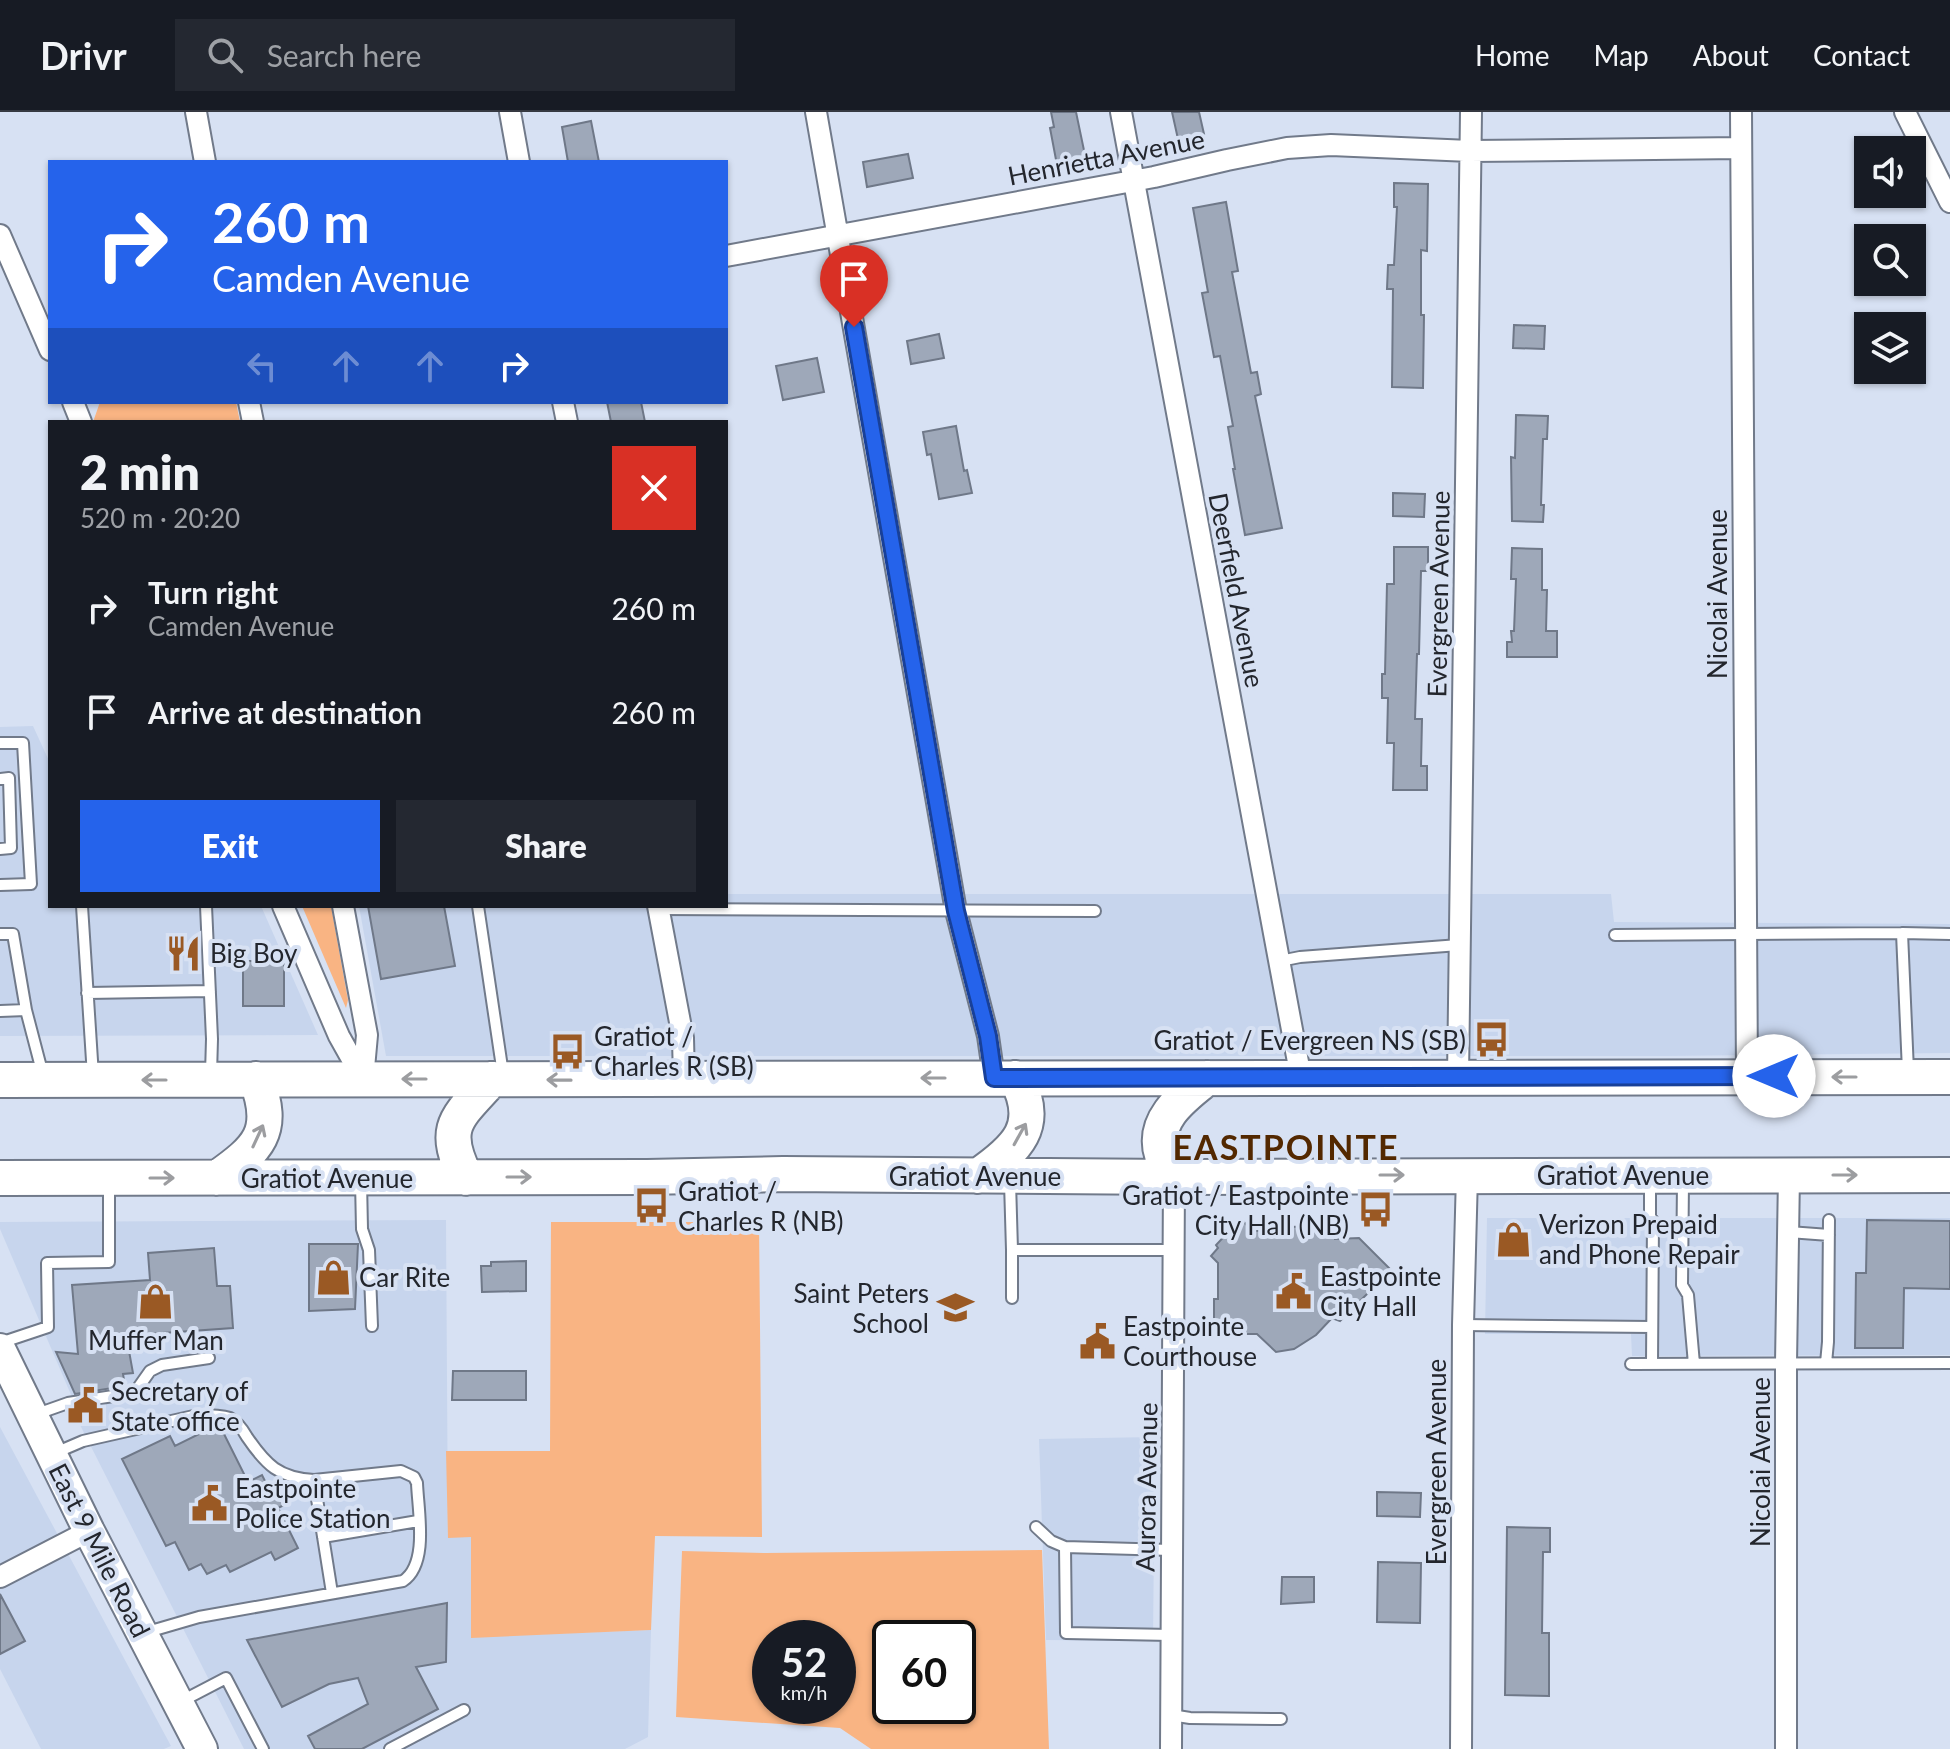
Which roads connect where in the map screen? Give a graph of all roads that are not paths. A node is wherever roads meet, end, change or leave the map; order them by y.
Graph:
1 (196, 112) edge
2 (510, 112) edge
3 (816, 112) edge
4 (1121, 112) edge
5 (1471, 112) edge
6 (1741, 112) edge
7 (1905, 112) edge
8 (1740, 148) junction
9 (1470, 151) junction
10 (205, 160) edge
11 (519, 160) edge
12 (1134, 180) junction
13 (1950, 202) edge
14 (0, 235) edge
15 (838, 235) junction
16 (728, 256) edge
17 (48, 345) edge
18 (0, 743) edge
19 (0, 779) edge
20 (0, 849) edge
21 (0, 885) edge
22 (82, 908) edge
23 (206, 908) edge
24 (284, 908) edge
25 (343, 908) edge
26 (478, 908) edge
27 (658, 908) edge
28 (956, 911) junction
29 (1095, 911) dead end
30 (1747, 933) junction
31 (1902, 933) junction
32 (0, 934) edge
33 (1950, 934) edge
34 (1615, 935) dead end
35 (1459, 945) junction
36 (1280, 961) junction
37 (210, 991) junction
38 (87, 993) junction
39 (26, 1010) junction
40 (0, 1011) edge
41 (1747, 1076) junction
42 (1458, 1077) junction
43 (1909, 1077) junction
44 (1950, 1077) edge
45 (1005, 1078) junction
46 (1207, 1078) junction
47 (1301, 1078) junction
48 (256, 1079) junction
49 (363, 1079) junction
50 (498, 1079) junction
51 (0, 1080) edge
52 (45, 1080) junction
53 (94, 1080) junction
54 (211, 1080) junction
55 (684, 1080) junction
56 (1467, 1175) junction
57 (1666, 1175) junction
58 (1789, 1175) junction
59 (1950, 1175) edge
60 (994, 1176) junction
61 (1174, 1177) junction
62 (0, 1178) edge
63 (217, 1178) junction
64 (466, 1178) junction
65 (109, 1179) junction
66 (361, 1179) junction
67 (1829, 1220) dead end
68 (1789, 1232) junction
69 (1829, 1235) junction
70 (1012, 1250) junction
71 (1174, 1250) junction
72 (1012, 1298) dead end
73 (1463, 1325) junction
74 (372, 1326) dead end
75 (1652, 1327) junction
76 (1, 1353) edge
77 (209, 1358) dead end
78 (1652, 1363) junction
79 (1786, 1363) junction
80 (1826, 1363) junction
81 (1950, 1363) edge
82 (1631, 1364) dead end
83 (1694, 1364) junction
84 (32, 1416) junction
85 (51, 1454) junction
86 (314, 1480) junction
87 (418, 1521) junction
88 (1036, 1527) dead end
89 (89, 1531) junction
90 (323, 1537) junction
91 (1065, 1547) junction
92 (1171, 1550) junction
93 (0, 1577) edge
94 (332, 1593) junction
95 (142, 1634) junction
96 (1171, 1635) junction
97 (178, 1703) junction
98 (464, 1710) dead end
99 (1171, 1715) junction
100 (1281, 1719) dead end
101 (202, 1749) edge
102 (263, 1749) edge
103 (390, 1749) edge
104 (1171, 1749) edge
105 (1461, 1749) edge
106 (1786, 1749) edge

1 - 10 street
2 - 11 street
3 - 15 street
4 - 12 street, Deerfield Avenue
5 - 9 street, Evergreen Avenue
6 - 8 street, Nicolai Avenue
7 - 13 street
8 - 9 street, Henrietta Avenue
8 - 30 street, Nicolai Avenue
9 - 12 street, Henrietta Avenue
9 - 35 street, Evergreen Avenue
12 - 15 street, Henrietta Avenue
12 - 36 street, Deerfield Avenue
14 - 17 street
15 - 16 street, Henrietta Avenue
15 - 28 street
18 - 21 lane
19 - 20 lane
22 - 38 lane
23 - 37 lane
24 - 49 street
25 - 49 street
26 - 50 lane
27 - 28 lane
27 - 55 street
28 - 29 lane
28 - 45 street
30 - 31 lane
30 - 34 lane
30 - 41 street, Nicolai Avenue
31 - 33 lane
31 - 43 lane
32 - 39 lane
35 - 36 lane
35 - 42 street, Evergreen Avenue
36 - 47 street, Deerfield Avenue
37 - 38 lane
37 - 54 lane
38 - 53 lane
39 - 40 lane
39 - 52 lane
41 - 42 main road
43 -> 41 main road
42 - 47 main road
43 - 44 main road
45 - 46 main road
45 -> 55 main road
60 -> 45 main road
46 - 47 main road
46 - 61 main road
48 - 49 main road
48 - 54 main road
63 -> 48 main road
50 -> 49 main road
55 -> 50 main road
50 - 64 main road
51 - 52 main road
52 - 53 main road
54 -> 53 main road
56 - 57 main road, Gratiot Avenue
61 -> 56 main road, Gratiot Avenue
56 - 73 street, Evergreen Avenue
57 - 58 main road, Gratiot Avenue
57 - 75 lane
57 - 83 lane
58 -> 59 main road, Gratiot Avenue
58 - 68 street, Nicolai Avenue
60 - 61 main road, Gratiot Avenue
64 -> 60 main road, Gratiot Avenue
60 - 70 lane
61 - 71 street, Aurora Avenue
62 - 65 main road, Gratiot Avenue
65 -> 63 main road, Gratiot Avenue
63 - 66 main road, Gratiot Avenue
64 - 66 main road, Gratiot Avenue
65 - 76 lane
66 - 74 lane
67 - 69 lane
68 - 69 lane
68 - 79 street, Nicolai Avenue
69 - 80 lane
70 - 71 lane
70 - 72 lane
71 - 92 street, Aurora Avenue
73 - 75 lane
73 - 105 street, Evergreen Avenue
75 - 78 lane
76 - 84 main road, East 9 Mile Road
77 - 84 lane
78 - 82 lane
78 - 83 lane
79 - 80 lane
79 - 83 lane
79 - 106 street, Nicolai Avenue
80 - 81 lane
84 - 85 main road, East 9 Mile Road
85 - 86 lane
85 - 89 main road, East 9 Mile Road
86 - 87 lane
86 - 90 lane
87 - 90 lane
87 - 94 lane
88 - 91 lane
89 - 93 street
89 - 95 main road, East 9 Mile Road
90 - 94 lane
91 - 92 lane
91 - 96 lane
92 - 96 street, Aurora Avenue
94 - 95 lane
95 - 97 main road, East 9 Mile Road
96 - 99 street, Aurora Avenue
97 - 101 main road, East 9 Mile Road
97 - 102 lane
98 - 103 lane
99 - 100 lane
99 - 104 street, Aurora Avenue

